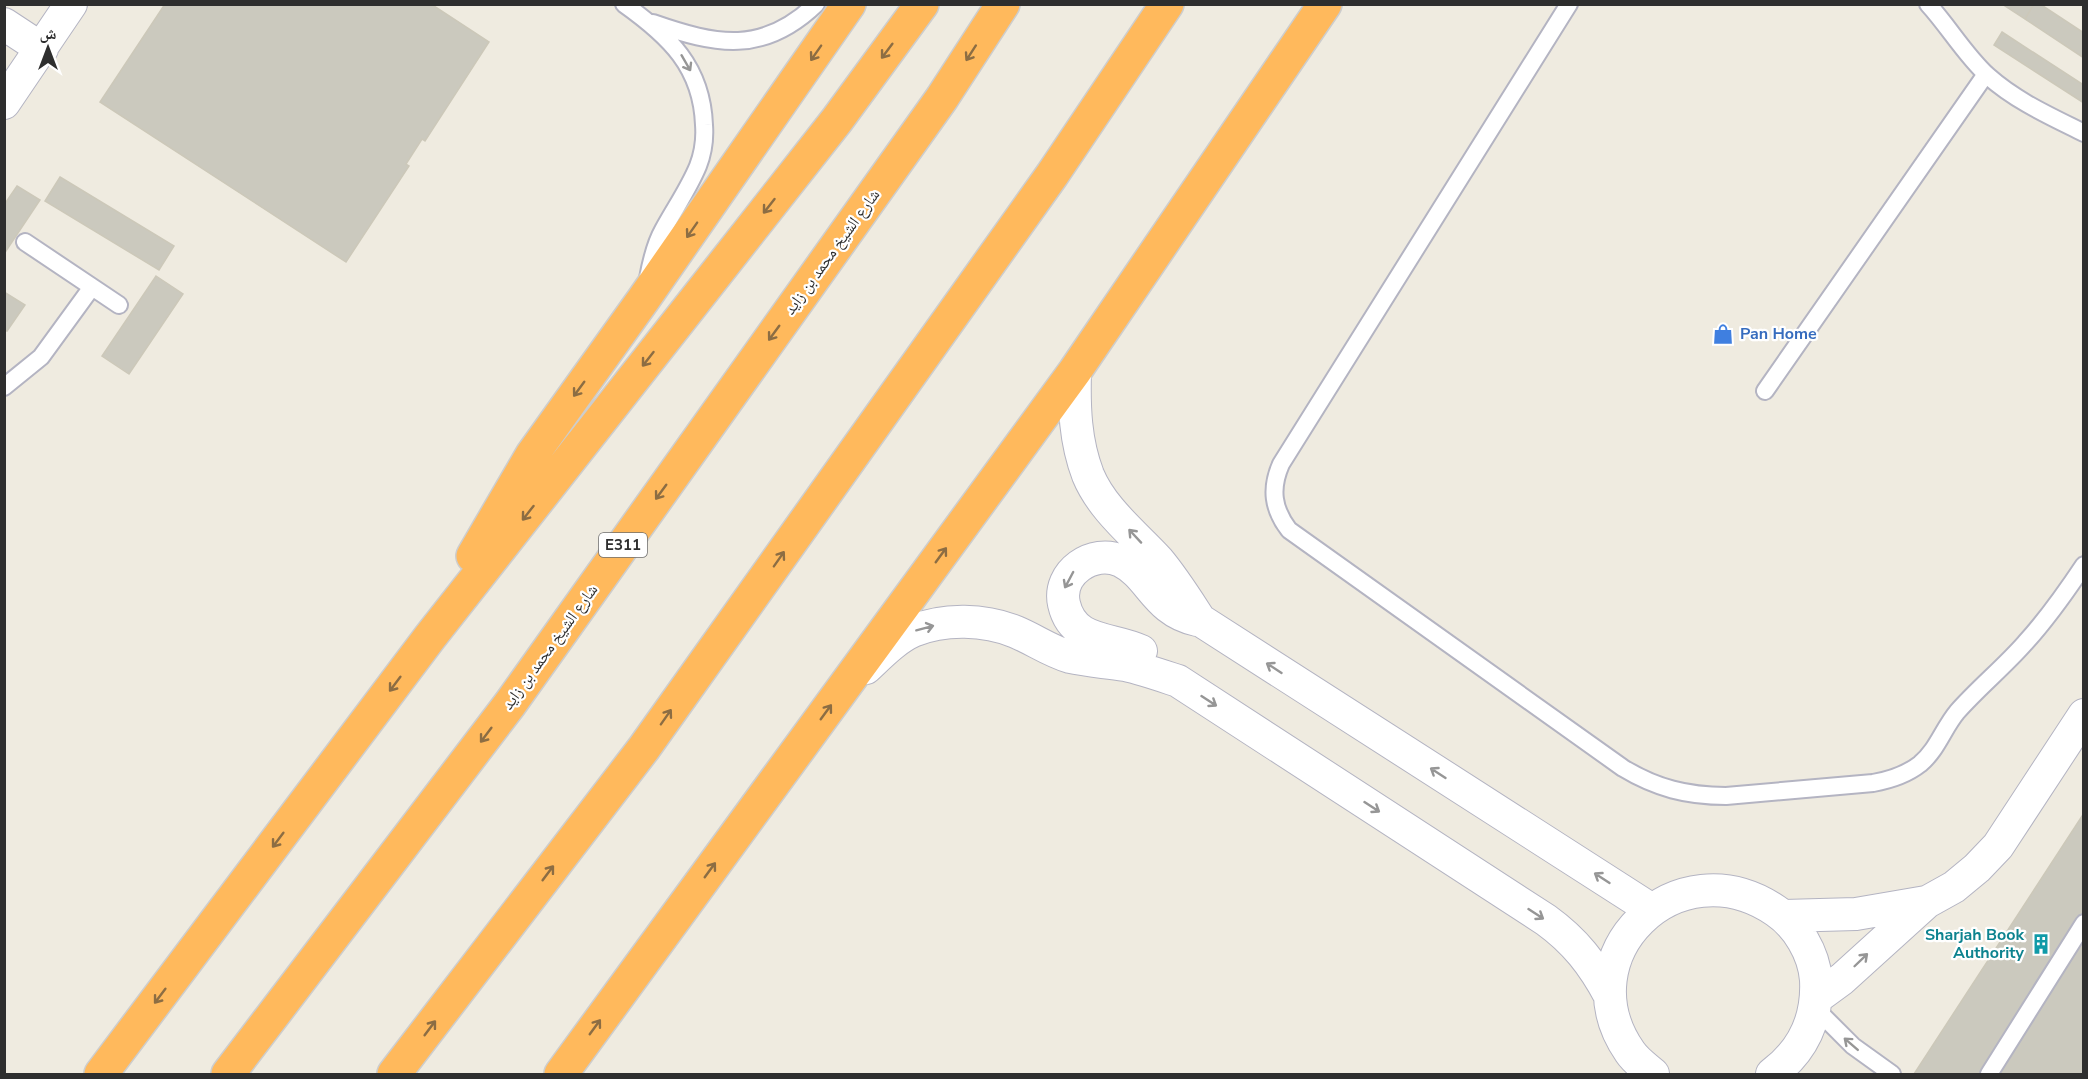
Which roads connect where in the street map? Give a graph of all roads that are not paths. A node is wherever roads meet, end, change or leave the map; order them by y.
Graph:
1 (71, 4) edge
2 (624, 4) edge
3 (816, 4) edge
4 (849, 4) edge
5 (922, 4) edge
6 (1003, 4) edge
7 (1167, 4) edge
8 (1325, 4) edge
9 (1569, 4) edge
10 (1928, 4) edge
11 (647, 21) junction
12 (4, 24) edge
13 (42, 49) junction
14 (1986, 74) junction
15 (4, 103) edge
16 (2084, 133) edge
17 (25, 242) dead end
18 (92, 287) junction
19 (643, 300) junction
20 (119, 305) dead end
21 (1076, 371) junction
22 (4, 387) edge
23 (1765, 391) dead end
24 (2084, 566) edge
25 (1200, 621) junction
26 (430, 637) junction
27 (1178, 681) junction
28 (845, 686) junction
29 (2084, 715) edge
30 (1927, 902) junction
31 (1652, 910) junction
32 (1784, 916) junction
33 (2084, 923) edge
34 (1610, 996) junction
35 (1816, 1003) junction
36 (101, 1074) edge
37 (228, 1074) edge
38 (394, 1074) edge
39 (561, 1074) edge
40 (1653, 1074) edge
41 (1772, 1074) edge
42 (1892, 1074) edge
43 (1989, 1074) edge

1 - 13 street
2 - 11 lane
3 - 11 lane
4 -> 19 highway
5 -> 26 highway
6 -> 37 highway, شارع الشيخ محمد بن زايد / E311
38 -> 7 highway
8 - 21 highway
9 - 24 lane
10 - 14 lane
11 -> 19 lane
12 - 13 street
13 - 15 street
14 - 16 lane
14 - 23 lane
17 - 18 lane
18 - 20 lane
18 - 22 lane
19 -> 26 highway
25 -> 21 street
28 -> 21 highway
25 -> 27 street
31 -> 25 street
26 -> 36 highway
28 -> 27 street
27 -> 34 street
39 -> 28 highway
29 - 30 street
30 - 32 street
35 -> 30 street
31 - 32 street
31 - 34 street
32 - 35 street
33 - 43 lane
34 - 40 street
35 - 41 street
42 -> 35 lane

